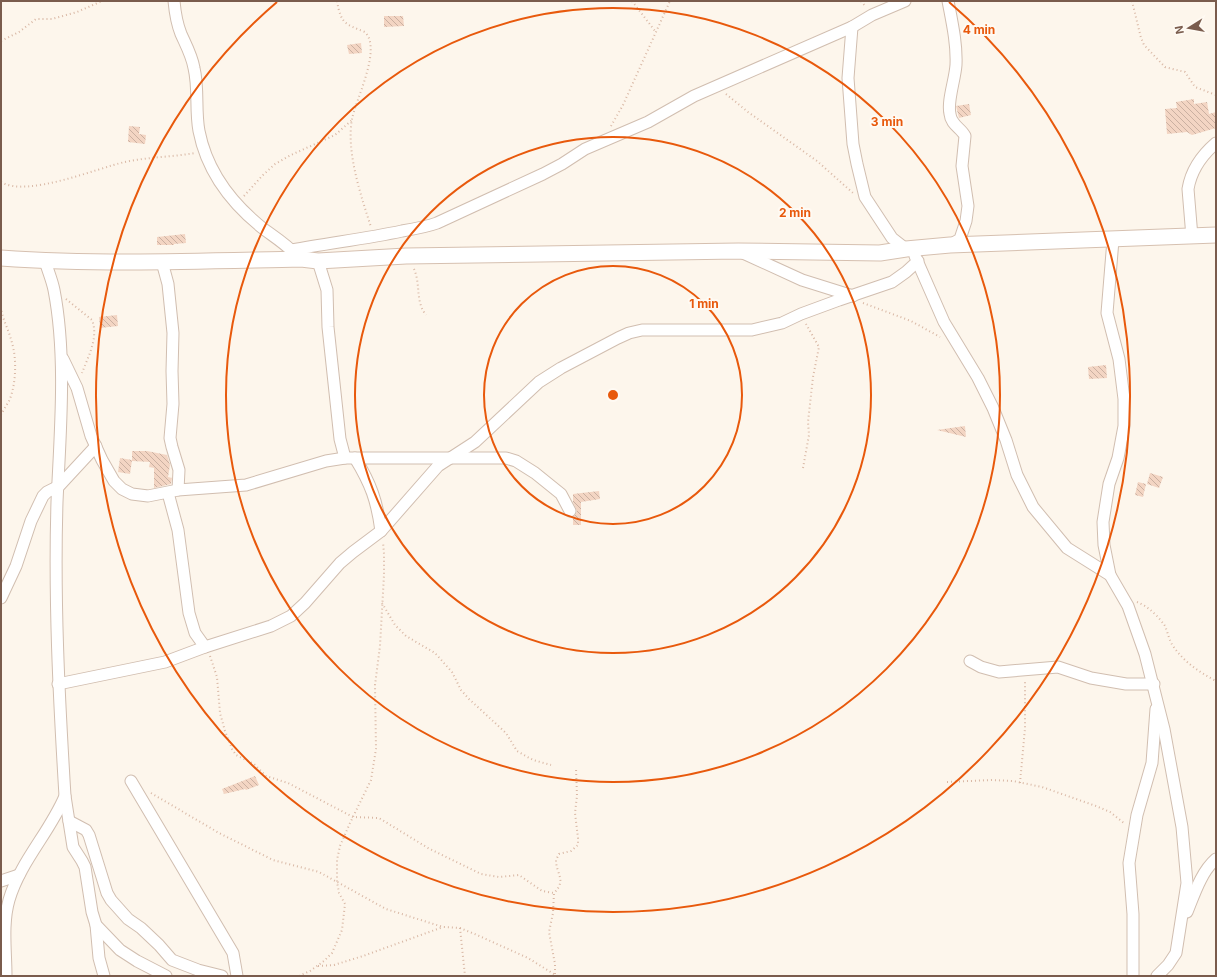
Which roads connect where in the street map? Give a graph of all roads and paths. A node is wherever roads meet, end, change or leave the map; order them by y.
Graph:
1 (102, 1) edge
2 (174, 1) edge
3 (337, 1) edge
4 (632, 1) edge
5 (670, 1) edge
6 (905, 1) edge
7 (948, 1) edge
8 (1132, 1) edge
9 (852, 27) junction
10 (655, 32) junction
11 (1, 41) edge
12 (717, 87) junction
13 (1216, 95) edge
14 (352, 120) junction
15 (1216, 143) edge
16 (597, 144) junction
17 (204, 152) junction
18 (1, 182) edge
19 (854, 195) dead end
20 (237, 205) junction
21 (1216, 235) edge
22 (374, 237) junction
23 (1192, 237) junction
24 (1113, 240) junction
25 (950, 245) junction
26 (738, 251) junction
27 (912, 253) junction
28 (297, 255) junction
29 (406, 256) junction
30 (1, 258) edge
31 (318, 260) junction
32 (45, 261) junction
33 (162, 262) junction
34 (54, 290) junction
35 (853, 296) junction
36 (1, 307) edge
37 (801, 314) junction
38 (426, 315) dead end
39 (959, 349) junction
40 (61, 356) junction
41 (76, 388) junction
42 (1, 415) edge
43 (96, 446) junction
44 (350, 458) junction
45 (448, 458) junction
46 (803, 468) dead end
47 (59, 486) junction
48 (173, 492) junction
49 (570, 511) dead end
50 (381, 531) junction
51 (1110, 575) junction
52 (1121, 594) junction
53 (1, 598) edge
54 (382, 603) junction
55 (205, 647) junction
56 (970, 661) dead end
57 (1025, 670) junction
58 (1216, 681) edge
59 (58, 684) junction
60 (1154, 684) junction
61 (1157, 698) junction
62 (551, 766) dead end
63 (576, 768) dead end
64 (131, 781) joint
65 (947, 782) dead end
66 (1020, 783) junction
67 (65, 796) junction
68 (353, 817) junction
69 (69, 821) junction
70 (1134, 830) junction
71 (1216, 859) edge
72 (19, 875) junction
73 (1, 881) edge
74 (337, 882) junction
75 (554, 893) junction
76 (96, 925) junction
77 (443, 927) junction
78 (460, 928) junction
79 (1180, 928) junction
80 (317, 966) junction
81 (556, 975) edge
82 (6, 976) edge
83 (104, 976) edge
84 (166, 976) edge
85 (222, 976) edge
86 (237, 976) edge
87 (300, 976) edge
88 (465, 976) edge
89 (1133, 976) edge
90 (1157, 976) edge

1 - 11 path
2 - 17 street
3 - 14 path
4 - 10 path
5 - 10 path
6 - 9 street
7 - 25 street
8 - 13 path
9 - 12 street
9 - 27 street
10 - 16 path
12 - 16 street
12 - 19 path
14 - 20 path
14 - 22 path
15 - 23 street
16 - 22 street
17 - 18 path
17 - 20 street
20 - 28 street
21 - 23 street
22 - 28 street
23 - 24 street
24 - 25 street
24 - 51 street
25 - 27 street
26 - 27 street
26 - 29 street
26 - 35 street
27 - 35 street
27 - 39 street
28 - 31 street
28 - 33 street
29 - 31 street
29 - 38 path
30 - 32 street
31 - 44 street
32 - 33 street
32 - 34 street
33 - 48 street
34 - 40 street
34 - 41 path
35 - 37 street
35 - 39 path
36 - 42 path
37 - 45 street
37 - 46 path
39 - 51 street
40 - 41 street
40 - 47 street
41 - 43 street
43 - 47 street
43 - 48 street
44 - 45 street
44 - 48 street
44 - 50 street
45 - 49 street
45 - 50 street
47 - 53 street
47 - 59 street
48 - 55 street
50 - 54 path
50 - 55 street
51 - 52 street
52 - 58 path
52 - 60 street
54 - 62 path
54 - 68 path
55 - 59 street
55 - 68 path
56 - 57 street
57 - 60 street
57 - 66 path
59 - 67 street
60 - 61 street
61 - 70 street
61 - 79 street
63 - 75 path
64 - 74 path
64 - 86 street
65 - 66 path
66 - 70 path
67 - 69 street
67 - 72 street
68 - 74 path
68 - 75 path
69 - 76 street
69 - 85 street
70 - 89 street
71 - 79 street
72 - 73 street
72 - 82 street
74 - 77 path
74 - 80 path
75 - 81 path
76 - 83 street
76 - 84 street
77 - 78 path
77 - 80 path
78 - 81 path
78 - 88 path
79 - 90 street
80 - 87 path

